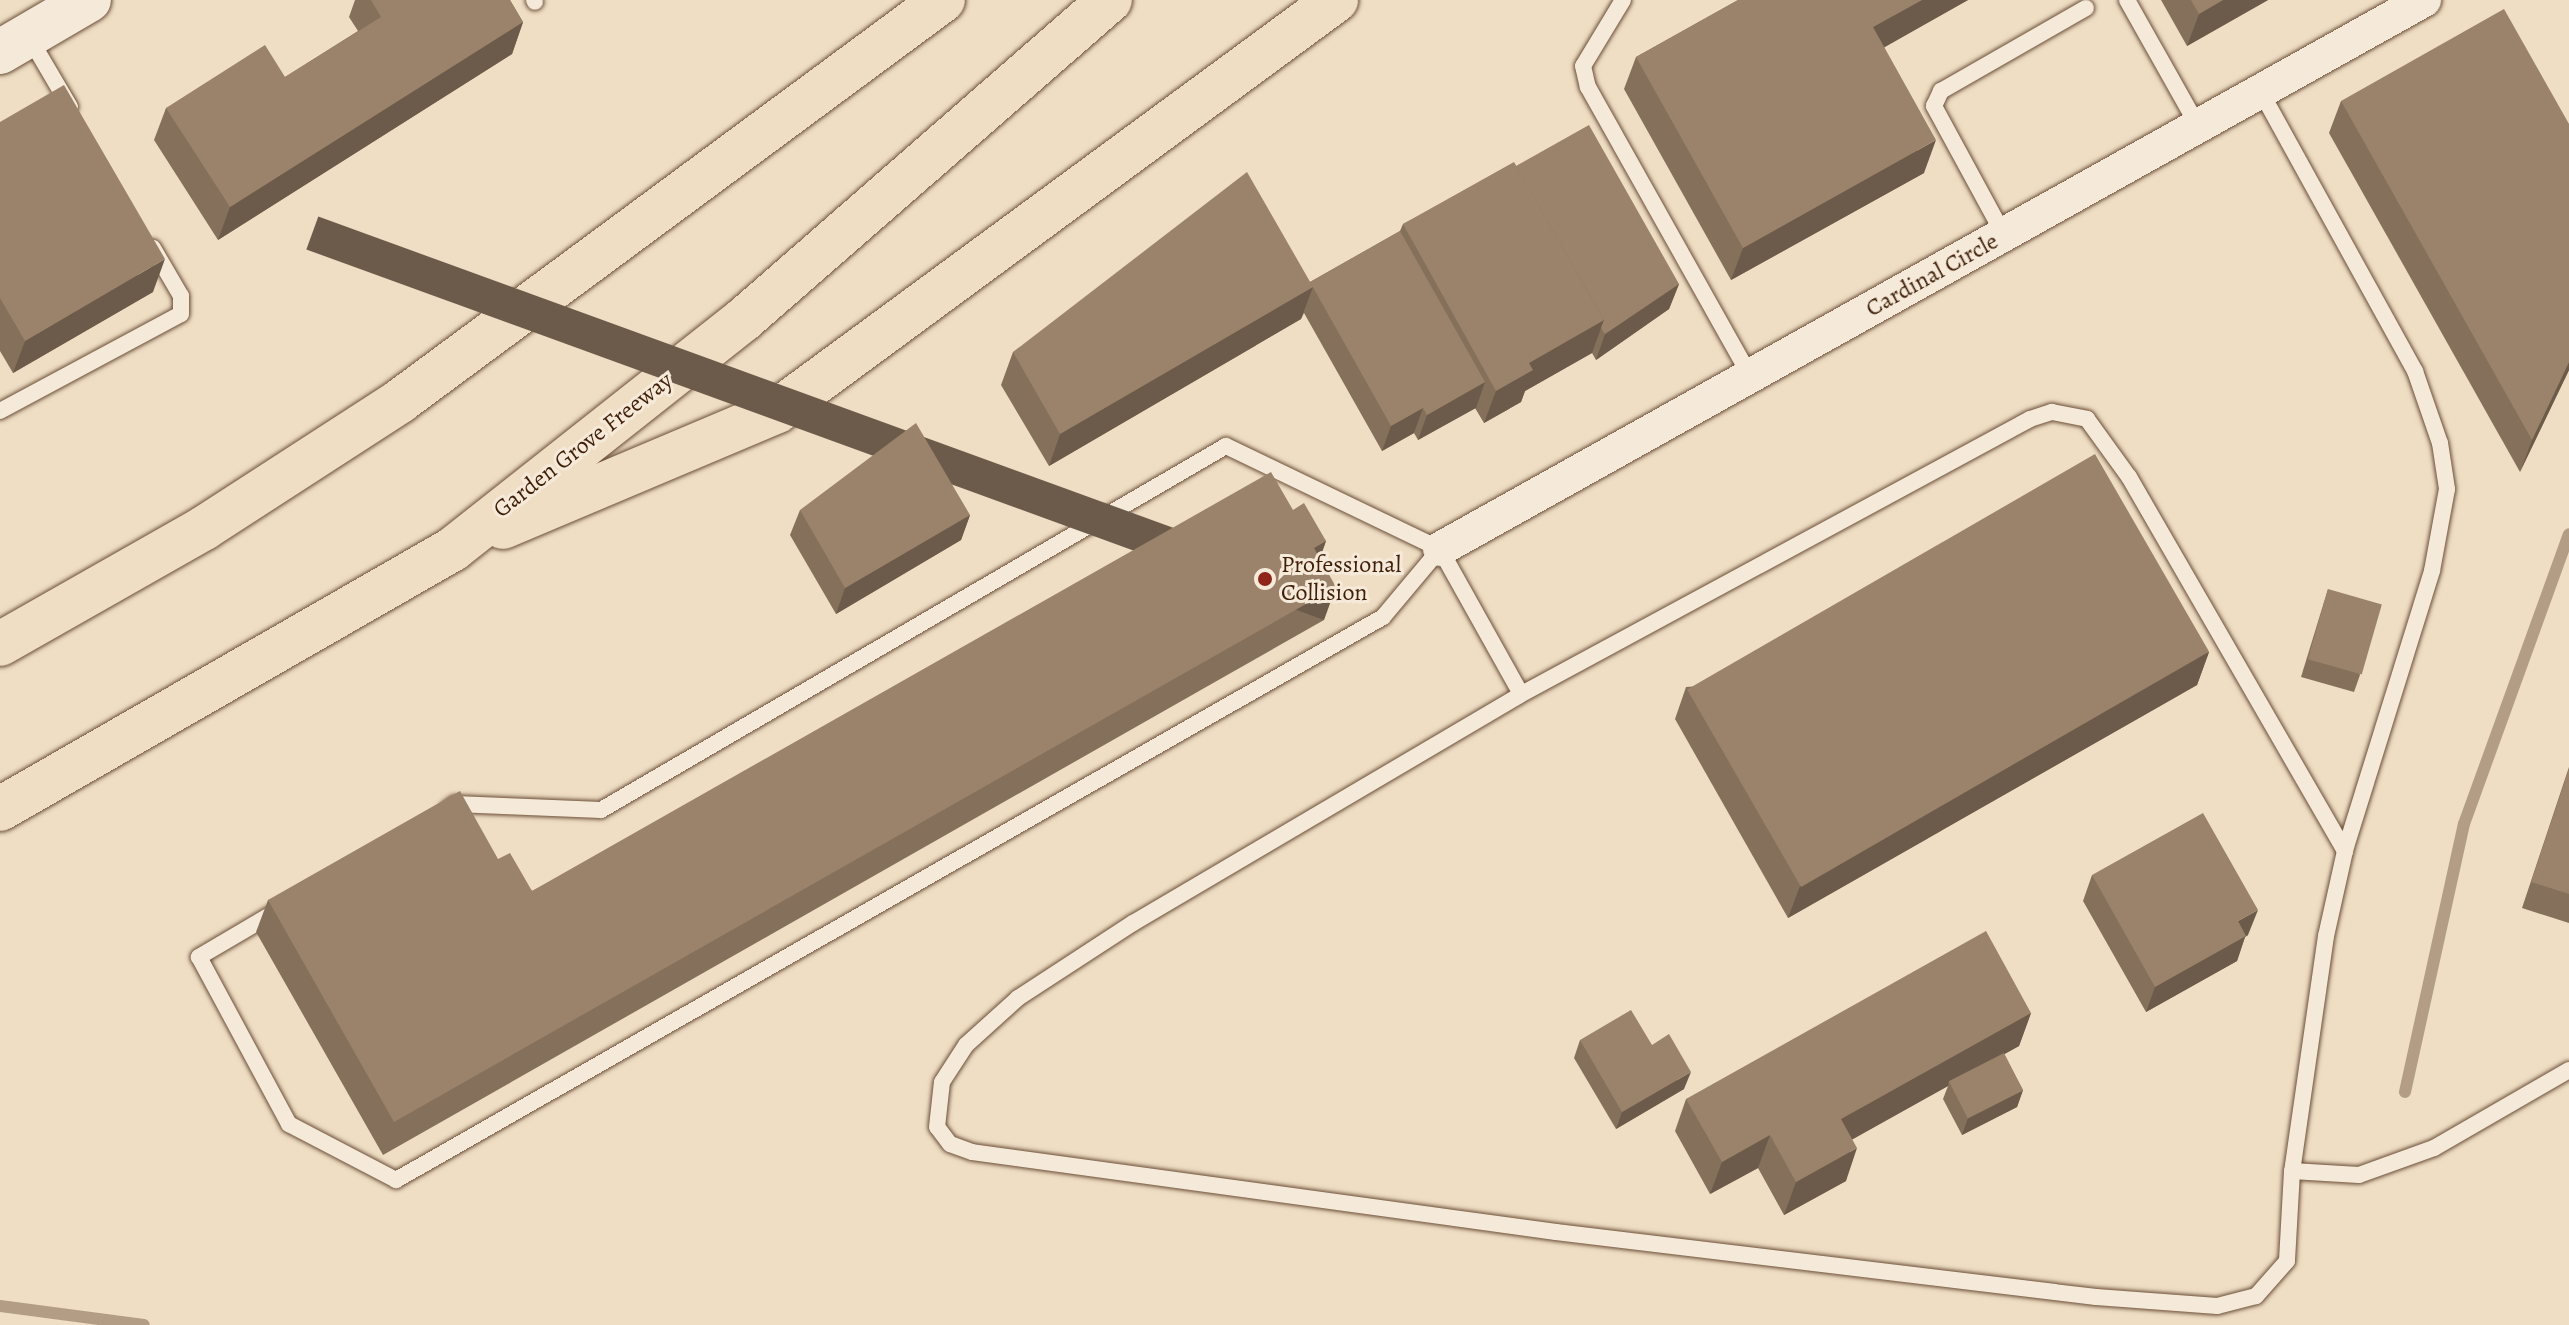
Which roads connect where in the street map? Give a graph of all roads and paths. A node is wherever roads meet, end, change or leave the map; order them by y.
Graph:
1 (89, 0) edge
2 (943, 0) edge
3 (1110, 0) edge
4 (1336, 0) edge
5 (1623, 0) edge
6 (2127, 0) edge
7 (2424, 0) edge
8 (2086, 8) dead end
9 (2380, 11) edge
10 (14, 44) edge
11 (2261, 92) junction
12 (80, 124) edge
13 (2198, 126) junction
14 (142, 230) edge
15 (2004, 235) junction
16 (1750, 376) junction
17 (1, 411) edge
18 (453, 549) junction
19 (1440, 549) junction
20 (0, 644) edge
21 (1521, 694) junction
22 (0, 809) edge
23 (428, 821) edge
24 (2345, 851) junction
25 (293, 901) edge
26 (2567, 1077) edge
27 (2292, 1171) junction

1 - 10 main road
2 - 20 highway
3 - 18 highway, Garden Grove Freeway
4 - 18 highway
5 - 16 lane
6 - 13 lane
7 - 9 street, Cardinal Circle
8 - 15 lane
9 - 11 street, Cardinal Circle
10 - 12 lane
11 - 13 street, Cardinal Circle
11 - 24 lane
13 - 15 street, Cardinal Circle
14 - 17 lane
15 - 16 street, Cardinal Circle
16 - 19 street, Cardinal Circle
18 - 22 highway, Garden Grove Freeway
19 - 21 lane
19 - 23 lane
19 - 25 lane
21 - 24 lane
21 - 27 lane
24 - 27 lane
26 - 27 lane

